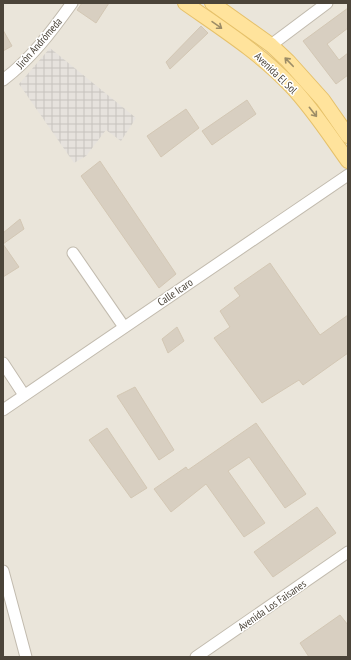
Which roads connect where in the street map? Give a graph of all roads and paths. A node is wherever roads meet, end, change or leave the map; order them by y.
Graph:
1 (72, 3) edge
2 (185, 3) edge
3 (212, 3) edge
4 (327, 3) edge
5 (271, 45) junction
6 (3, 80) edge
7 (348, 136) edge
8 (348, 161) edge
9 (348, 175) edge
10 (73, 253) dead end
11 (124, 327) junction
12 (3, 363) edge
13 (24, 395) junction
14 (3, 410) edge
15 (348, 552) edge
16 (3, 571) edge
17 (26, 657) edge
18 (196, 657) edge

1 - 6 street, Jirón Andrómeda
2 -> 8 main road, Avenida El Sol
3 - 5 main road, Avenida El Sol
4 - 5 street
7 -> 5 main road, Avenida El Sol
9 - 11 street, Calle Icaro
10 - 11 street
11 - 13 street, Calle Icaro
12 - 13 street
13 - 14 street, Calle Icaro
15 - 18 street, Avenida Los Faisanes
16 - 17 street

